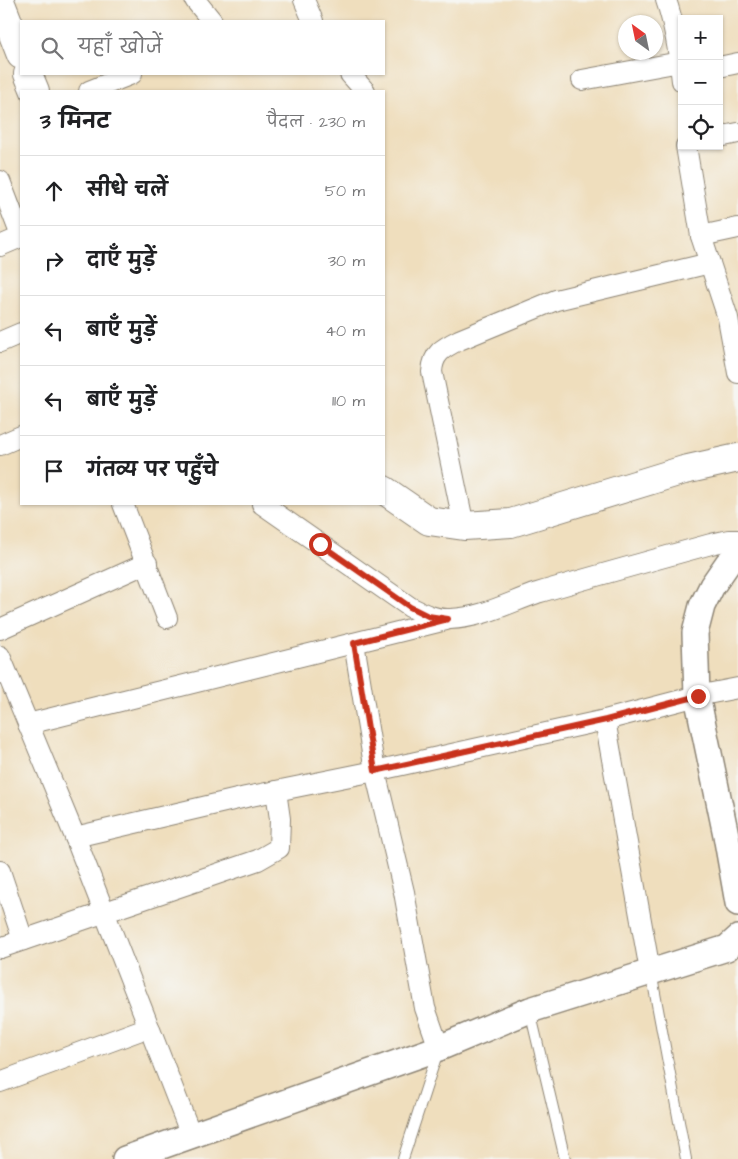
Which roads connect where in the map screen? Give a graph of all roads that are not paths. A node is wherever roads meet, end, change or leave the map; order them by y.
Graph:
1 (194, 0) edge
2 (304, 0) edge
3 (666, 0) edge
4 (0, 1) edge
5 (211, 20) edge
6 (313, 20) edge
7 (20, 52) edge
8 (679, 60) edge
9 (738, 63) edge
10 (723, 66) edge
11 (678, 74) edge
12 (28, 75) edge
13 (129, 75) edge
14 (351, 75) edge
15 (582, 80) dead end
16 (35, 90) edge
17 (91, 90) edge
18 (364, 90) edge
19 (738, 133) edge
20 (723, 136) edge
21 (687, 150) edge
22 (0, 181) edge
23 (738, 228) edge
24 (20, 233) edge
25 (20, 236) edge
26 (701, 236) junction
27 (0, 246) edge
28 (710, 263) junction
29 (733, 317) edge
30 (20, 332) edge
31 (0, 342) edge
32 (738, 373) edge
33 (20, 436) edge
34 (0, 445) edge
35 (738, 458) edge
36 (385, 491) edge
37 (123, 505) edge
38 (263, 505) edge
39 (464, 526) junction
40 (738, 540) edge
41 (738, 554) edge
42 (147, 563) junction
43 (167, 618) dead end
44 (448, 619) junction
45 (0, 629) edge
46 (354, 643) junction
47 (0, 656) edge
48 (738, 688) edge
49 (698, 696) junction
50 (606, 720) junction
51 (28, 724) junction
52 (375, 771) junction
53 (276, 791) junction
54 (732, 833) edge
55 (75, 837) junction
56 (0, 871) edge
57 (738, 903) edge
58 (104, 912) junction
59 (738, 938) edge
60 (23, 940) junction
61 (0, 948) edge
62 (650, 971) junction
63 (530, 1010) junction
64 (149, 1027) junction
65 (439, 1048) junction
66 (0, 1082) edge
67 (191, 1135) junction
68 (405, 1156) edge
69 (125, 1159) edge
70 (565, 1159) edge
71 (686, 1159) edge

1 - 5 street
2 - 6 street
3 - 8 street
4 - 7 main road
9 - 10 street
11 - 15 street
12 - 16 main road
13 - 17 street
14 - 18 street
19 - 20 street
21 - 26 street
22 - 24 street
23 - 26 street
25 - 27 street
26 - 28 street
28 - 29 street
28 - 39 street
29 - 32 street
30 - 31 street
33 - 34 street
35 - 39 main road
36 - 39 main road
37 - 42 street
38 - 44 street
40 - 44 street
41 - 49 street
42 - 43 street
42 - 45 street
44 - 46 street
46 - 51 street
46 - 52 street
47 - 51 street
48 - 49 street
49 - 50 street
49 - 54 street
50 - 52 street
50 - 62 street
51 - 55 street
52 - 53 street
52 - 65 street
53 - 55 street
53 - 58 street
54 - 57 street
55 - 58 street
56 - 60 street
58 - 60 street
58 - 64 street
59 - 62 street
60 - 61 street
62 - 63 street
62 - 71 lane
63 - 65 street
63 - 70 lane
64 - 66 street
64 - 67 street
65 - 67 street
65 - 68 lane
67 - 69 street

